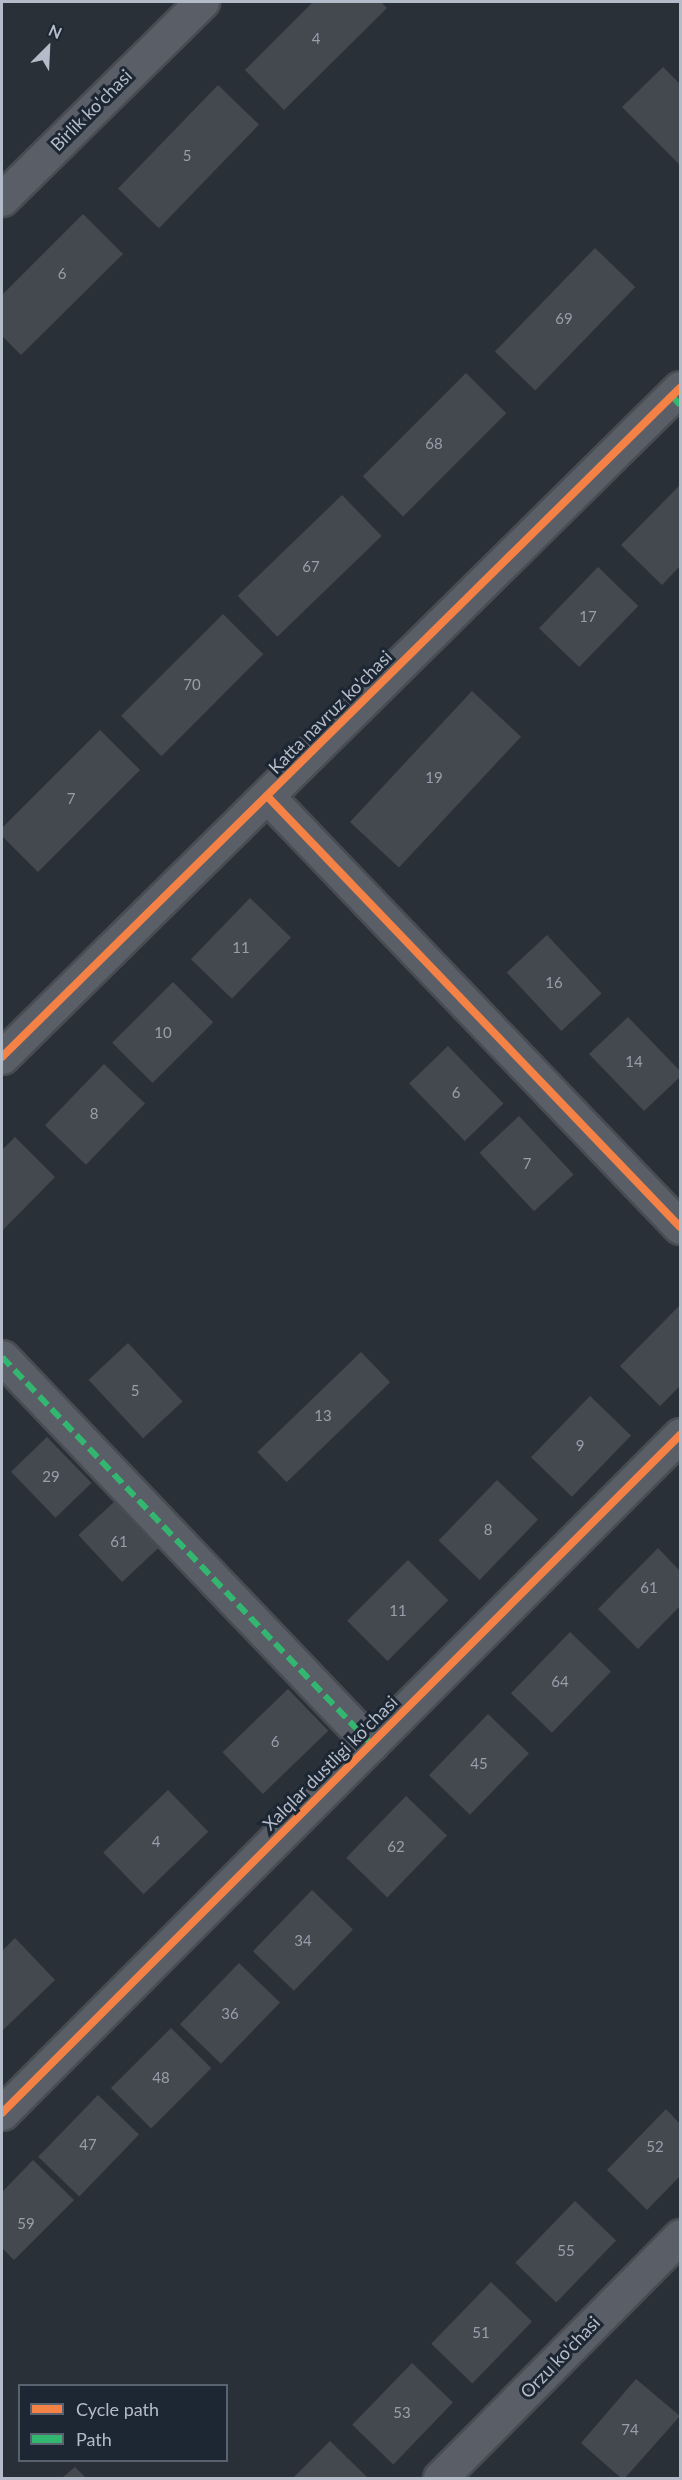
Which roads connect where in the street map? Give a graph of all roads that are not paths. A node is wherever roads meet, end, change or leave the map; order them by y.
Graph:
1 (182, 8) edge
2 (2, 199) edge
3 (678, 396) edge
4 (267, 795) junction
5 (2, 1057) edge
6 (681, 1227) edge
7 (2, 1357) edge
8 (681, 1435) edge
9 (371, 1744) junction
10 (2, 2113) edge
11 (681, 2236) edge
12 (440, 2478) edge

1 - 2 street, Birlik ko'chasi
3 - 4 street, Katta navruz ko'chasi
4 - 5 street, Katta navruz ko'chasi
4 - 6 street
7 - 9 street
8 - 9 street, Xalqlar dustligi ko'chasi
9 - 10 street, Xalqlar dustligi ko'chasi
11 - 12 street, Orzu ko'chasi

